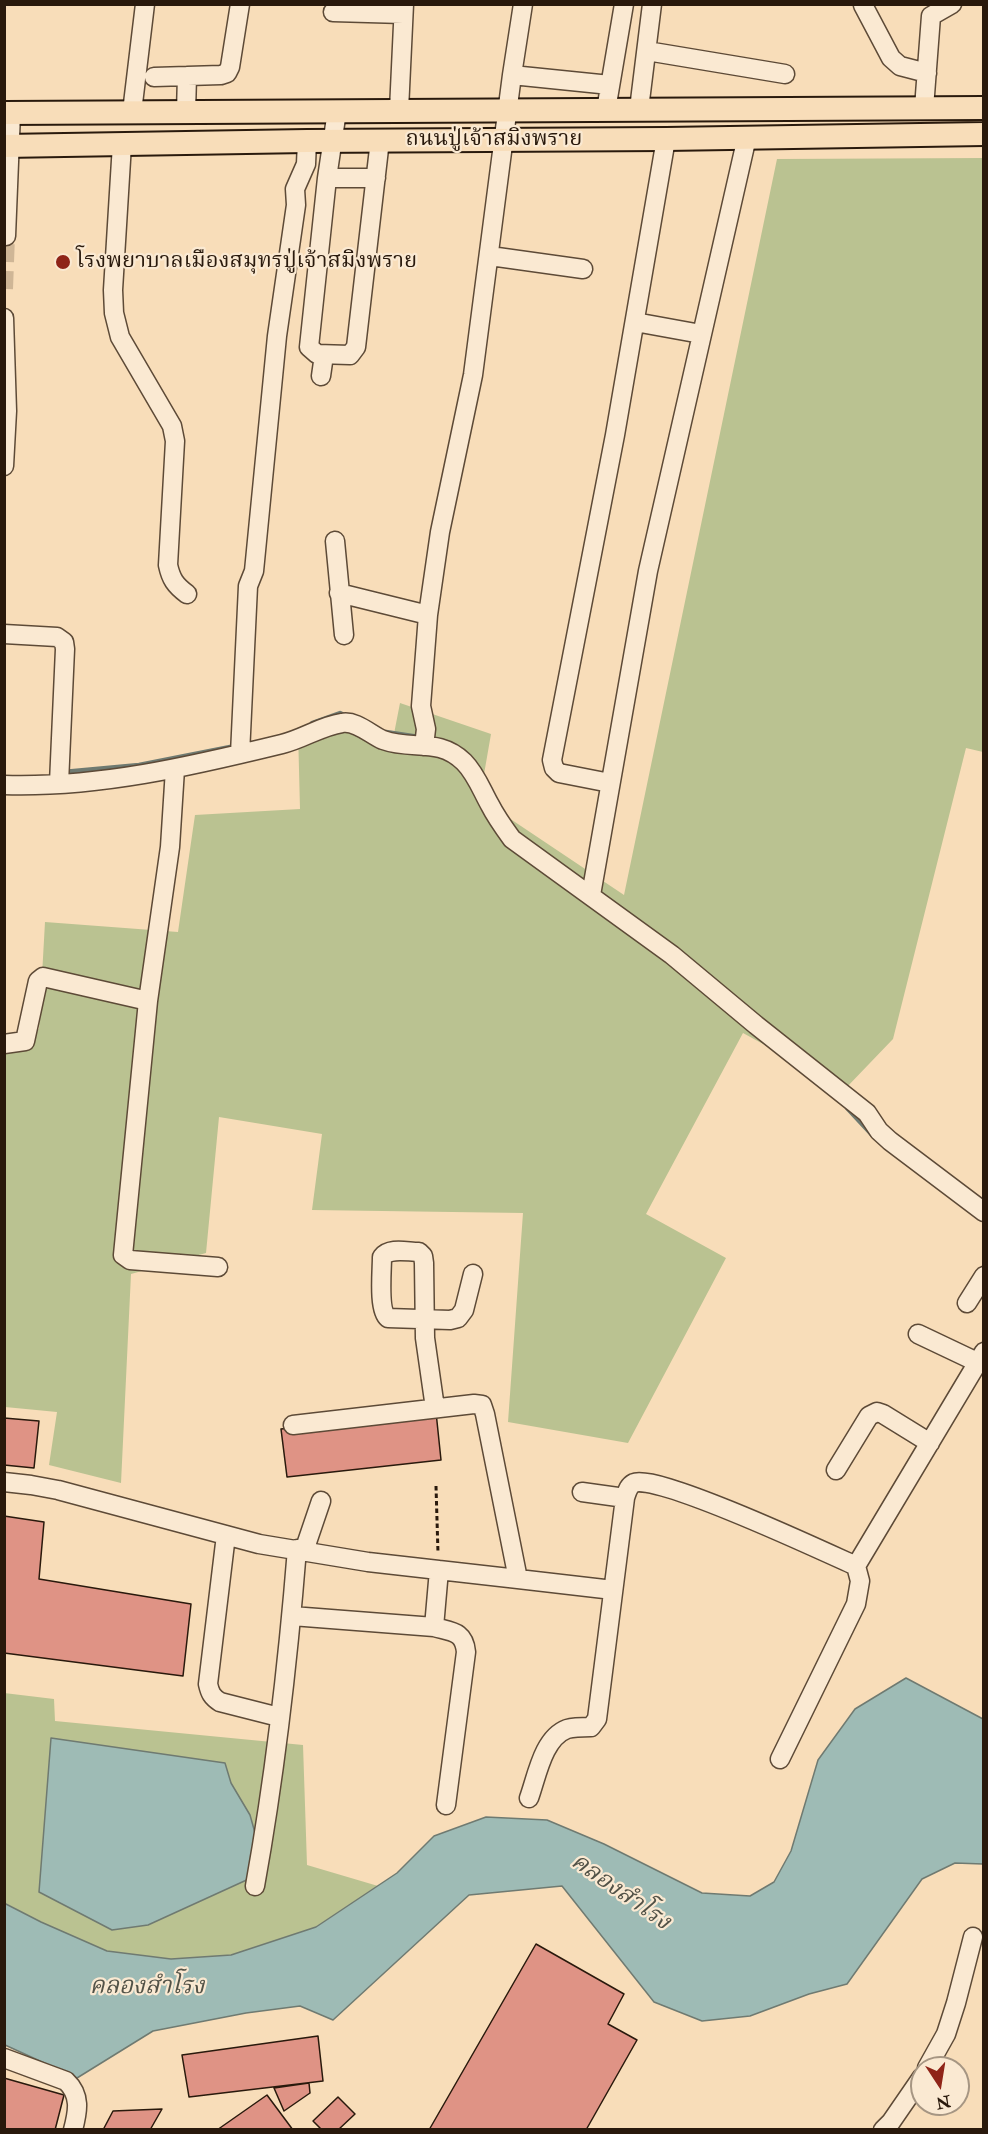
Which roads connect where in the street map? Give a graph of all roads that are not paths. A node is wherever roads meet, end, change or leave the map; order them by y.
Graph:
1 (144, 4) edge
2 (240, 4) edge
3 (523, 4) edge
4 (624, 4) edge
5 (652, 4) edge
6 (952, 4) edge
7 (863, 5) edge
8 (404, 9) edge
9 (932, 10) edge
10 (333, 12) dead end
11 (647, 51) junction
12 (927, 73) junction
13 (785, 74) dead end
14 (512, 75) junction
15 (187, 76) junction
16 (154, 77) dead end
17 (610, 85) junction
18 (924, 108) junction
19 (984, 108) edge
20 (639, 109) junction
21 (399, 110) junction
22 (507, 110) junction
23 (606, 110) junction
24 (337, 111) junction
25 (132, 112) junction
26 (186, 112) junction
27 (8, 113) edge
28 (984, 134) edge
29 (747, 137) junction
30 (666, 139) junction
31 (380, 140) junction
32 (505, 140) junction
33 (307, 141) junction
34 (333, 141) junction
35 (122, 144) junction
36 (7, 146) edge
37 (327, 178) junction
38 (376, 178) junction
39 (6, 236) dead end
40 (490, 256) junction
41 (583, 270) dead end
42 (4, 318) edge
43 (634, 322) junction
44 (701, 334) junction
45 (324, 355) junction
46 (321, 376) dead end
47 (6, 403) edge
48 (4, 466) edge
49 (335, 541) dead end
50 (339, 593) junction
51 (187, 594) dead end
52 (428, 615) junction
53 (4, 634) edge
54 (344, 635) dead end
55 (425, 739) junction
56 (240, 747) junction
57 (175, 769) junction
58 (59, 777) junction
59 (609, 783) junction
60 (4, 785) edge
61 (592, 887) junction
62 (148, 1001) junction
63 (4, 1044) edge
64 (984, 1212) edge
65 (218, 1267) dead end
66 (473, 1274) dead end
67 (984, 1276) edge
68 (967, 1303) dead end
69 (918, 1334) dead end
70 (980, 1357) edge
71 (435, 1408) junction
72 (293, 1425) dead end
73 (930, 1443) junction
74 (836, 1470) dead end
75 (4, 1482) edge
76 (582, 1492) dead end
77 (624, 1498) junction
78 (321, 1501) dead end
79 (226, 1535) junction
80 (301, 1550) junction
81 (856, 1566) junction
82 (439, 1570) junction
83 (518, 1579) junction
84 (613, 1590) junction
85 (291, 1616) junction
86 (434, 1627) junction
87 (279, 1717) junction
88 (780, 1759) dead end
89 (529, 1798) dead end
90 (446, 1805) dead end
91 (255, 1886) dead end
92 (973, 1936) dead end
93 (934, 2056) edge
94 (4, 2058) edge
95 (910, 2094) edge
96 (73, 2130) edge
97 (883, 2130) edge

1 - 25 street
2 - 15 street
3 - 14 street
4 - 17 street
5 - 11 street
6 - 9 street
7 - 12 street
8 - 10 street
8 - 21 street
9 - 12 street
11 - 13 street
11 - 20 street
12 - 18 street
14 - 17 street
14 - 22 street
15 - 16 street
15 - 26 street
17 - 23 street
18 - 19 main road, ถนนปู่เจ้าสมิงพราย
18 - 20 main road, ถนนปู่เจ้าสมิงพราย
20 - 23 main road, ถนนปู่เจ้าสมิงพราย
21 - 22 main road, ถนนปู่เจ้าสมิงพราย
21 - 24 main road, ถนนปู่เจ้าสมิงพราย
22 - 23 main road, ถนนปู่เจ้าสมิงพราย
22 - 32 street
24 - 26 main road, ถนนปู่เจ้าสมิงพราย
24 - 34 street
25 - 26 main road, ถนนปู่เจ้าสมิงพราย
25 - 27 main road, ถนนปู่เจ้าสมิงพราย
27 - 36 street
28 - 29 main road, ถนนปู่เจ้าสมิงพราย
29 - 30 main road, ถนนปู่เจ้าสมิงพราย
29 - 44 street
30 - 32 main road, ถนนปู่เจ้าสมิงพราย
30 - 43 street
31 - 32 main road, ถนนปู่เจ้าสมิงพราย
31 - 34 main road, ถนนปู่เจ้าสมิงพราย
31 - 38 street
32 - 40 street
33 - 34 main road, ถนนปู่เจ้าสมิงพราย
33 - 35 main road, ถนนปู่เจ้าสมิงพราย
33 - 56 street
34 - 37 street
35 - 36 main road, ถนนปู่เจ้าสมิงพราย
35 - 51 street
36 - 39 street
37 - 38 street
37 - 45 street
38 - 45 street
40 - 41 street
40 - 52 street
42 - 47 street
43 - 44 street
43 - 59 street
44 - 59 street
45 - 46 street
47 - 48 street
49 - 50 street
50 - 52 street
50 - 54 street
52 - 55 street
53 - 58 street
55 - 56 street
55 - 61 street
56 - 57 street
57 - 58 street
57 - 62 street
58 - 60 street
59 - 61 street
61 - 64 street
62 - 63 street
62 - 65 street
66 - 71 street
67 - 68 street
69 - 70 street
70 - 73 street
71 - 72 street
71 - 83 street
73 - 74 street
73 - 81 street
75 - 79 street
76 - 77 street
77 - 81 street
77 - 84 street
78 - 80 street
79 - 80 street
79 - 87 street
80 - 82 street
80 - 85 street
81 - 88 street
82 - 83 street
82 - 86 street
83 - 84 street
84 - 89 street
85 - 86 street
85 - 87 street
86 - 90 street
87 - 91 street
92 - 93 street
94 - 96 street
95 - 97 street

